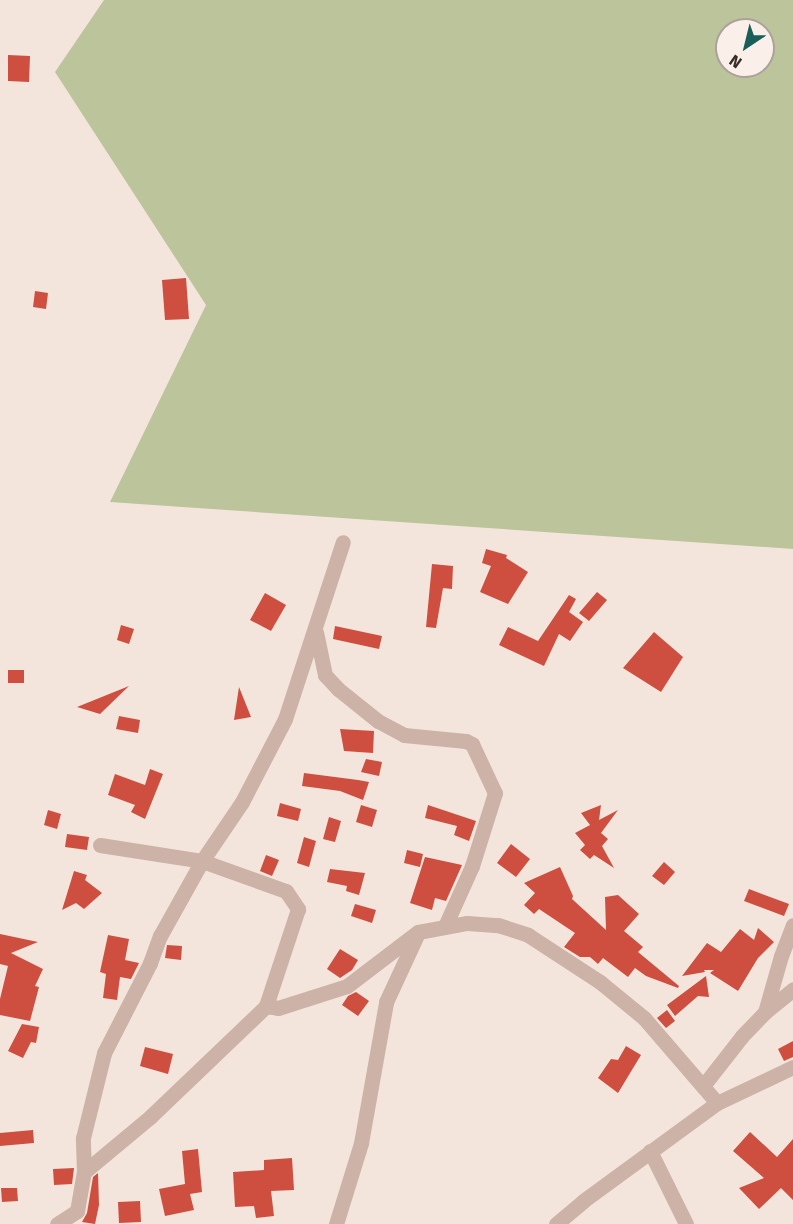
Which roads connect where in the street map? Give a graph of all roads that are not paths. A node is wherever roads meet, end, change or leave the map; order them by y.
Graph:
1 (343, 542) dead end
2 (316, 632) junction
3 (100, 845) dead end
4 (202, 861) junction
5 (793, 925) edge
6 (445, 926) junction
7 (418, 932) junction
8 (793, 990) edge
9 (266, 1006) junction
10 (765, 1012) junction
11 (793, 1067) edge
12 (703, 1086) junction
13 (717, 1103) junction
14 (650, 1151) junction
15 (84, 1172) junction
16 (57, 1224) edge
17 (336, 1224) edge
18 (556, 1224) edge
19 (686, 1224) edge

1 - 2 street
2 - 4 street
2 - 6 street
3 - 4 street
4 - 9 street
4 - 15 street
5 - 10 street
6 - 7 street
6 - 12 street
7 - 9 street
7 - 17 street
8 - 10 street
9 - 15 street
10 - 12 street
11 - 13 street
12 - 13 street
13 - 14 street
14 - 18 street
14 - 19 street
15 - 16 street

